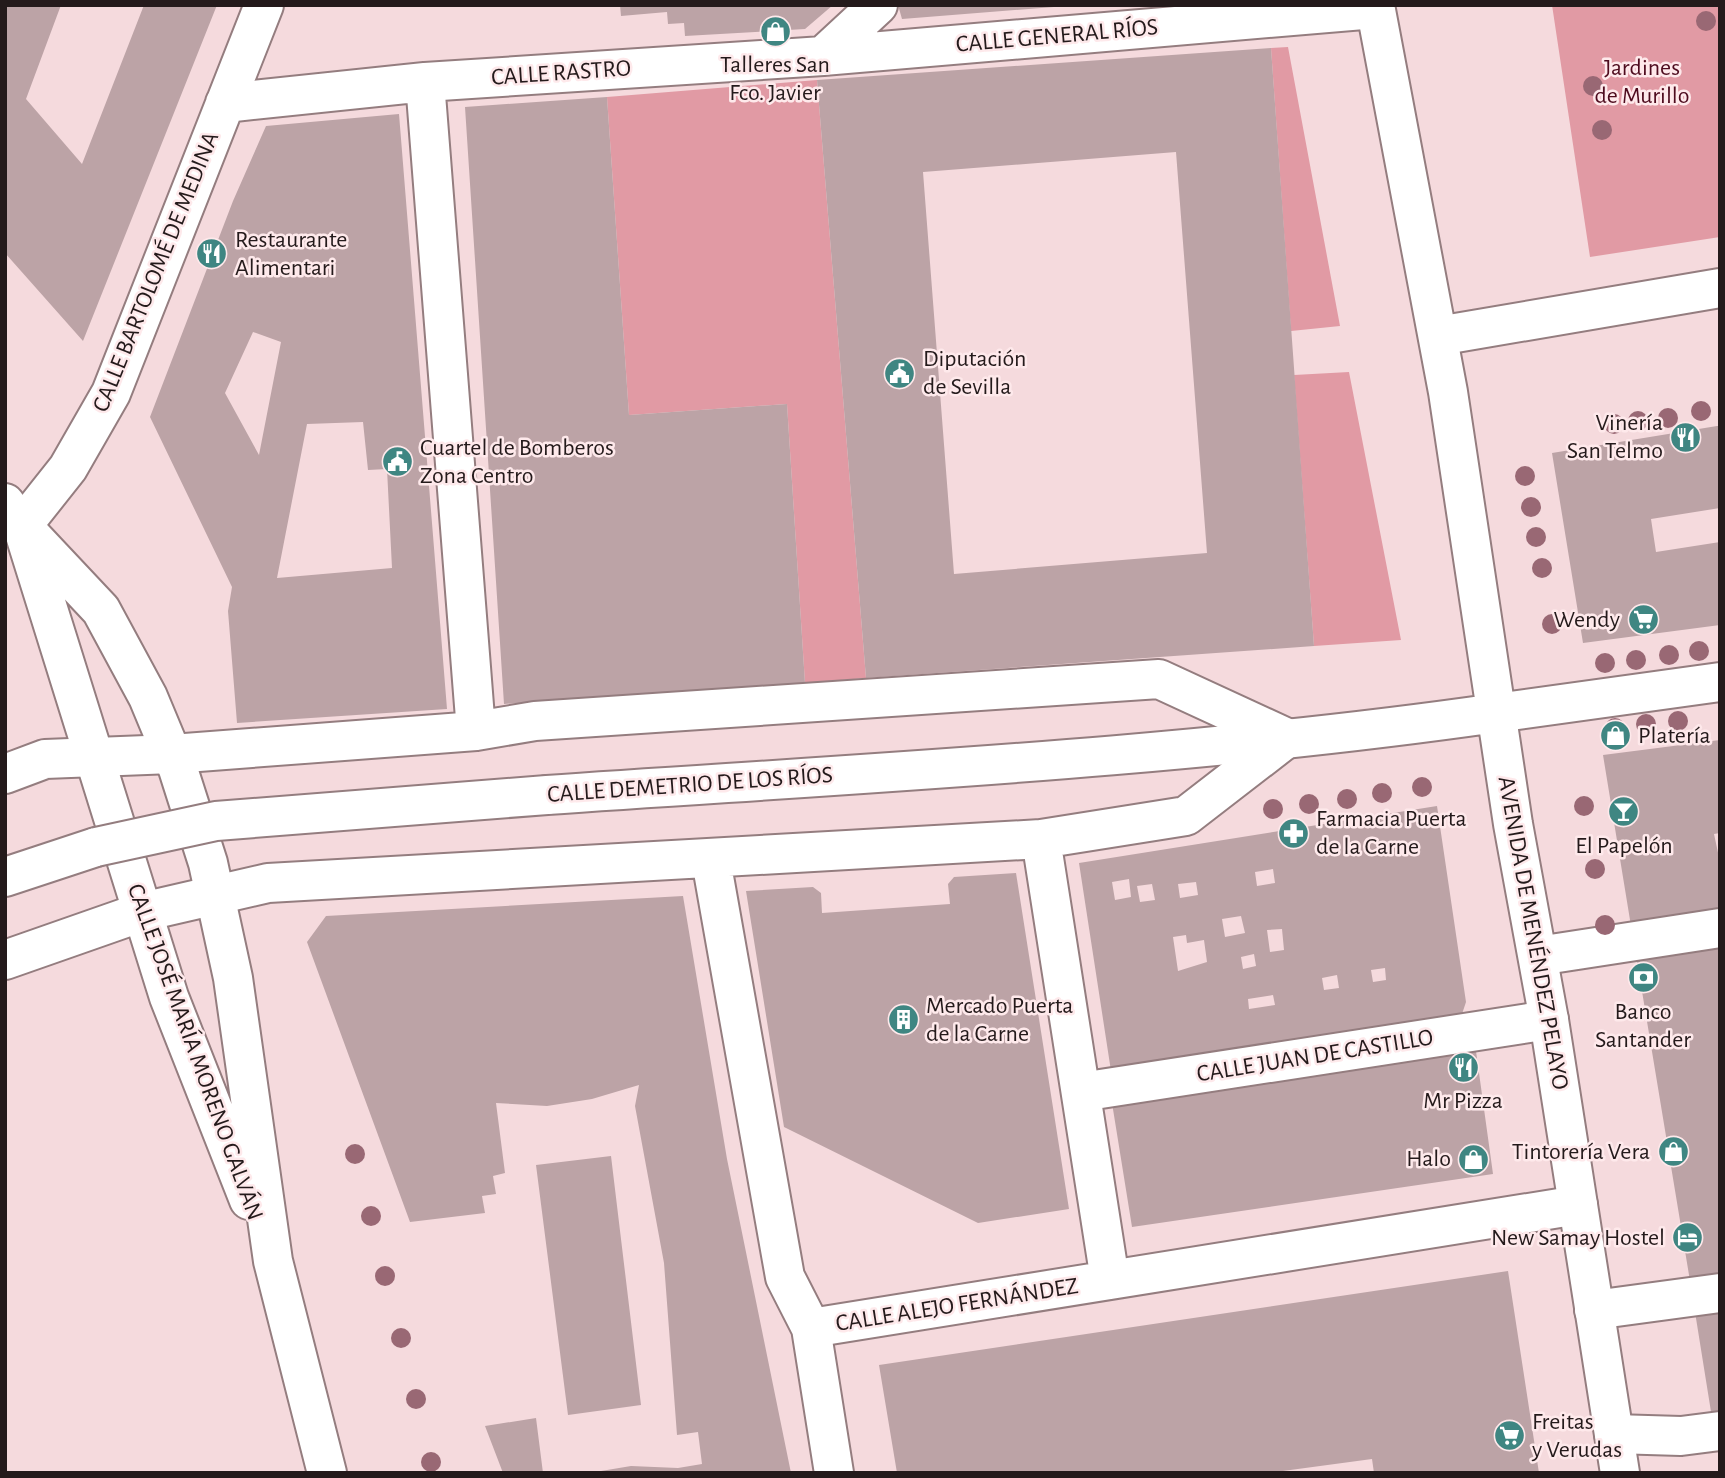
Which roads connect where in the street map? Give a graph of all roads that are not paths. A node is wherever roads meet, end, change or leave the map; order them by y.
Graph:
1 (264, 5) edge
2 (878, 5) edge
3 (1375, 7) edge
4 (823, 56) junction
5 (425, 82) junction
6 (225, 103) junction
7 (1720, 288) edge
8 (1438, 336) junction
9 (14, 514) edge
10 (1720, 682) edge
11 (1496, 713) junction
12 (476, 731) junction
13 (1287, 738) junction
14 (88, 740) junction
15 (172, 754) junction
16 (5, 774) edge
17 (1041, 839) junction
18 (108, 844) junction
19 (711, 860) junction
20 (5, 877) edge
21 (215, 894) junction
22 (142, 912) junction
23 (1720, 928) edge
24 (1538, 956) junction
25 (5, 960) edge
26 (1549, 1020) junction
27 (1080, 1092) junction
28 (1578, 1205) junction
29 (272, 1261) junction
30 (1110, 1280) junction
31 (1720, 1293) edge
32 (1594, 1310) junction
33 (811, 1328) junction
34 (1720, 1431) edge
35 (1614, 1434) junction
36 (327, 1473) edge
37 (834, 1473) edge
38 (1620, 1473) edge

1 - 6 street, CALLE BARTOLOMÉ DE MEDINA
2 - 4 street
3 - 4 street, CALLE GENERAL RÍOS
3 - 8 street
4 - 5 street, CALLE RASTRO
5 - 6 street, CALLE RASTRO
5 - 12 street
6 - 9 street, CALLE BARTOLOMÉ DE MEDINA
7 - 8 street
8 - 11 street, AVENIDA DE MENÉNDEZ PELAYO
9 - 14 street, CALLE JOSÉ MARÍA MORENO GALVÁN
9 - 15 street, CALLE JOSÉ MARÍA MORENO GALVÁN
10 - 11 street, CALLE DEMETRIO DE LOS RÍOS
11 - 13 street, CALLE DEMETRIO DE LOS RÍOS
11 - 24 street, AVENIDA DE MENÉNDEZ PELAYO
12 - 13 street
12 - 15 street
13 - 17 street
13 - 18 street, CALLE DEMETRIO DE LOS RÍOS, bridge
14 - 15 street
14 - 16 street
14 - 18 street, CALLE JOSÉ MARÍA MORENO GALVÁN
15 - 21 street, CALLE JOSÉ MARÍA MORENO GALVÁN
17 - 19 street
17 - 27 street
18 - 20 street, CALLE DEMETRIO DE LOS RÍOS
18 - 22 street, CALLE JOSÉ MARÍA MORENO GALVÁN
19 - 21 street
19 - 33 street, CALLE ALEJO FERNÁNDEZ
21 - 22 street
21 - 29 street, CALLE JOSÉ MARÍA MORENO GALVÁN
22 - 25 street
22 - 29 street, CALLE JOSÉ MARÍA MORENO GALVÁN
23 - 24 street
24 - 26 street, AVENIDA DE MENÉNDEZ PELAYO
26 - 27 street, CALLE JUAN DE CASTILLO
26 - 28 street, AVENIDA DE MENÉNDEZ PELAYO
27 - 30 street
28 - 30 street, CALLE ALEJO FERNÁNDEZ
28 - 32 street, AVENIDA DE MENÉNDEZ PELAYO
29 - 36 street, CALLE JOSÉ MARÍA MORENO GALVÁN
30 - 33 street, CALLE ALEJO FERNÁNDEZ
31 - 32 street
32 - 35 street, AVENIDA DE MENÉNDEZ PELAYO
33 - 37 street
34 - 35 street
35 - 38 street, AVENIDA DE MENÉNDEZ PELAYO

